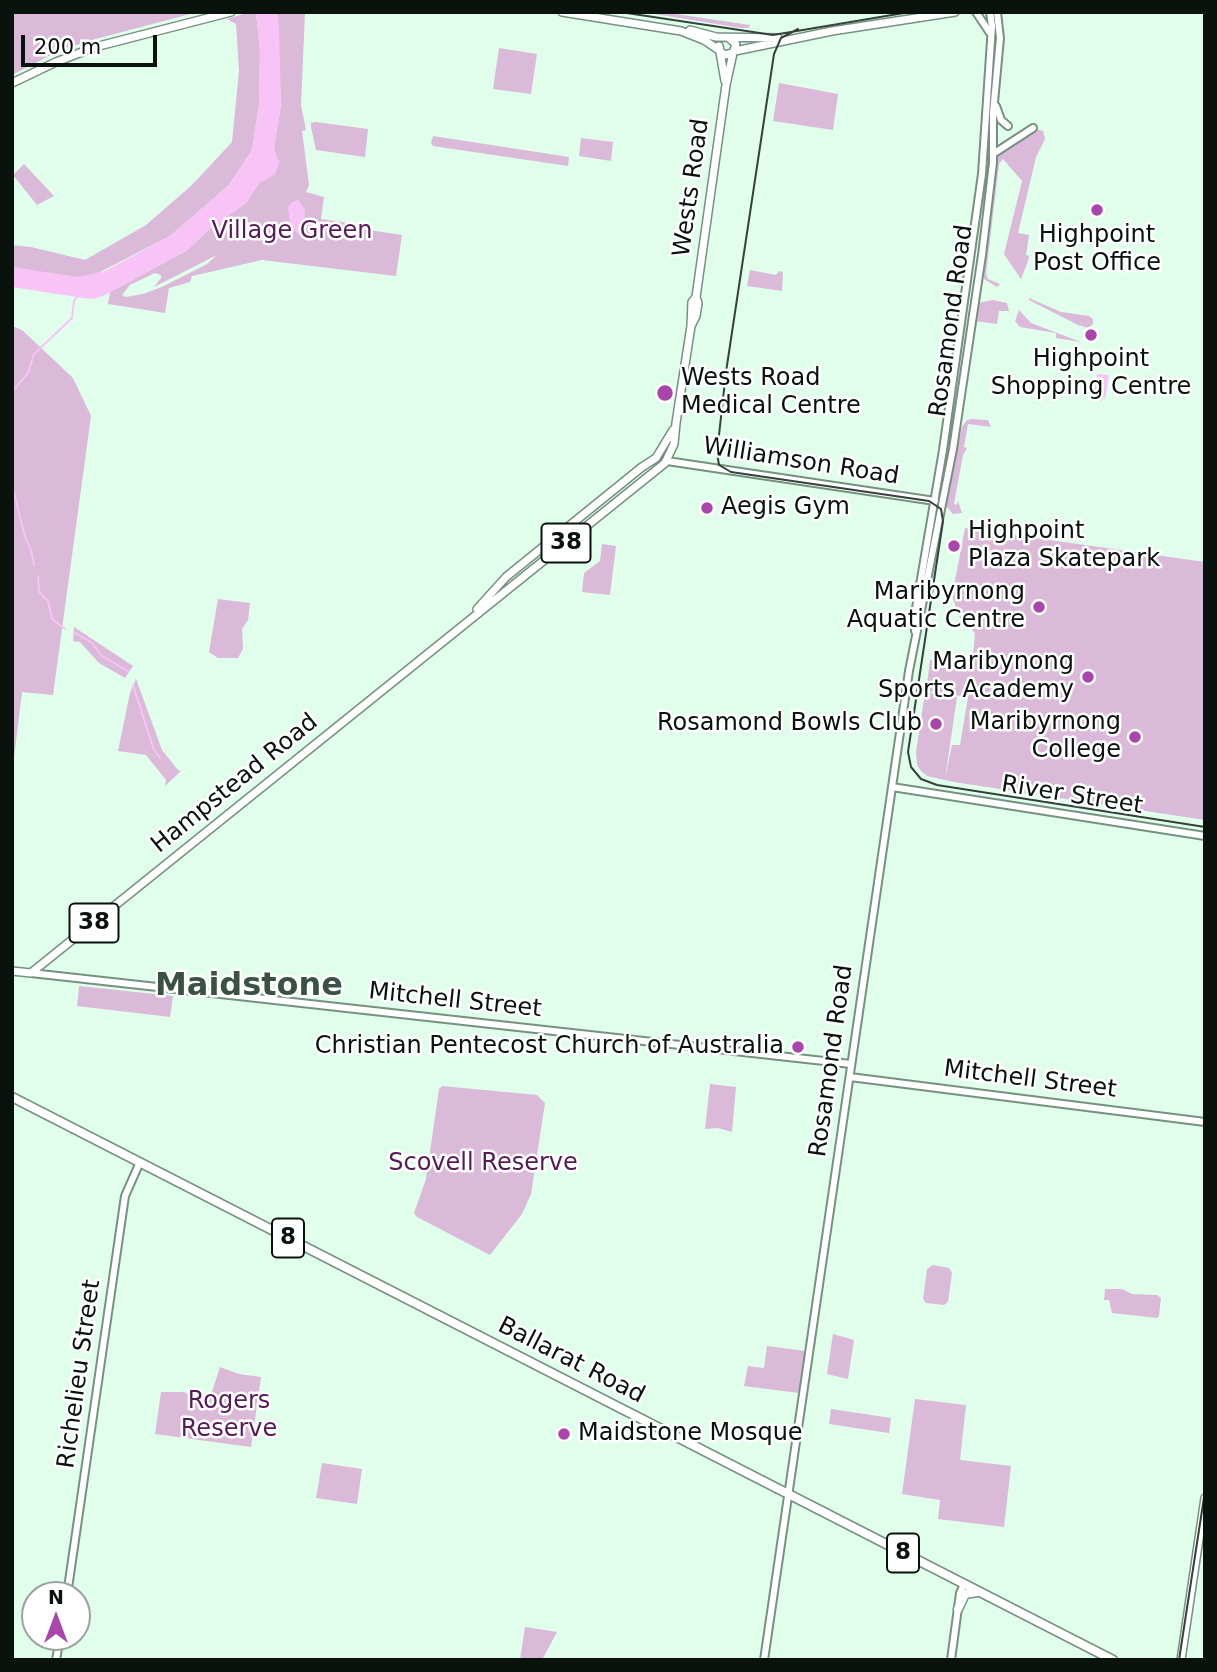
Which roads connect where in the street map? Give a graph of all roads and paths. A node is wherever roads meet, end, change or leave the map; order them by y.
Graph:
1 (562, 12) edge
2 (955, 12) edge
3 (975, 12) edge
4 (990, 12) edge
5 (997, 12) edge
6 (227, 13) edge
7 (660, 27) junction
8 (991, 35) junction
9 (727, 38) junction
10 (796, 38) junction
11 (720, 51) junction
12 (734, 52) junction
13 (990, 55) junction
14 (998, 55) junction
15 (988, 78) junction
16 (997, 79) junction
17 (12, 83) edge
18 (726, 85) junction
19 (995, 97) junction
20 (1008, 126) dead end
21 (1033, 128) dead end
22 (993, 154) junction
23 (966, 290) junction
24 (976, 290) junction
25 (676, 423) junction
26 (654, 459) junction
27 (667, 461) junction
28 (934, 501) junction
29 (943, 502) junction
30 (931, 514) junction
31 (939, 516) junction
32 (464, 623) junction
33 (915, 633) junction
34 (892, 787) junction
35 (1205, 836) edge
36 (49, 959) junction
37 (12, 971) edge
38 (31, 973) junction
39 (52, 976) junction
40 (851, 1064) junction
41 (850, 1077) junction
42 (12, 1097) edge
43 (1205, 1122) edge
44 (140, 1162) junction
45 (787, 1494) junction
46 (1205, 1498) edge
47 (69, 1581) edge
48 (964, 1584) junction
49 (980, 1592) junction
50 (958, 1609) junction
51 (764, 1660) edge
52 (951, 1660) edge
53 (1113, 1660) edge
54 (1183, 1660) edge

1 - 7 main road
2 - 10 main road
3 - 8 street
4 - 8 street, Rosamond Road
5 - 14 street, Rosamond Road
6 - 17 main road
7 - 9 main road
7 - 11 main road
8 - 13 street, Rosamond Road
9 - 10 main road
9 - 11 main road
9 - 12 main road
10 - 12 main road
11 - 12 main road
11 - 18 main road, Wests Road / 38
12 - 18 main road, Wests Road / 38
13 - 14 street
13 - 15 street, Rosamond Road
14 - 16 street, Rosamond Road
15 - 16 street
15 - 23 street, Rosamond Road
16 - 19 street, Rosamond Road
18 - 25 main road, Wests Road / 38
19 - 20 street
19 - 22 street, Rosamond Road
21 - 22 street
22 - 24 street, Rosamond Road
23 - 24 street
23 - 28 street, Rosamond Road
24 - 29 street, Rosamond Road
25 - 26 main road, Wests Road / 38
25 - 27 main road, Wests Road / 38
26 - 27 main road, Williamson Road
26 - 32 main road, Hampstead Road / 38
27 - 28 street, Williamson Road
27 - 32 main road, Hampstead Road / 38
28 - 29 street, Williamson Road
28 - 30 street, Rosamond Road
29 - 31 street, Rosamond Road
30 - 31 street
30 - 33 street, Rosamond Road
31 - 33 street, Rosamond Road
32 - 36 main road, Hampstead Road / 38
33 - 34 street, Rosamond Road
34 - 35 street, River Street
34 - 40 street, Rosamond Road
36 - 38 main road, Hampstead Road / 38
36 - 39 street
37 - 38 main road, Mitchell Street
38 - 39 street, Mitchell Street
39 - 40 street, Mitchell Street
40 - 41 street, Rosamond Road
41 - 43 street, Mitchell Street
41 - 45 street, Rosamond Road
42 - 44 highway, Ballarat Road / 8
44 - 45 highway, Ballarat Road / 8
44 - 47 street, Richelieu Street
45 - 48 highway, Ballarat Road / 8
45 - 51 street, Rosamond Road
46 - 54 main road
48 - 49 highway, Ballarat Road / 8
48 - 50 street
49 - 50 highway
49 - 53 highway, Ballarat Road / 8
50 - 52 street

